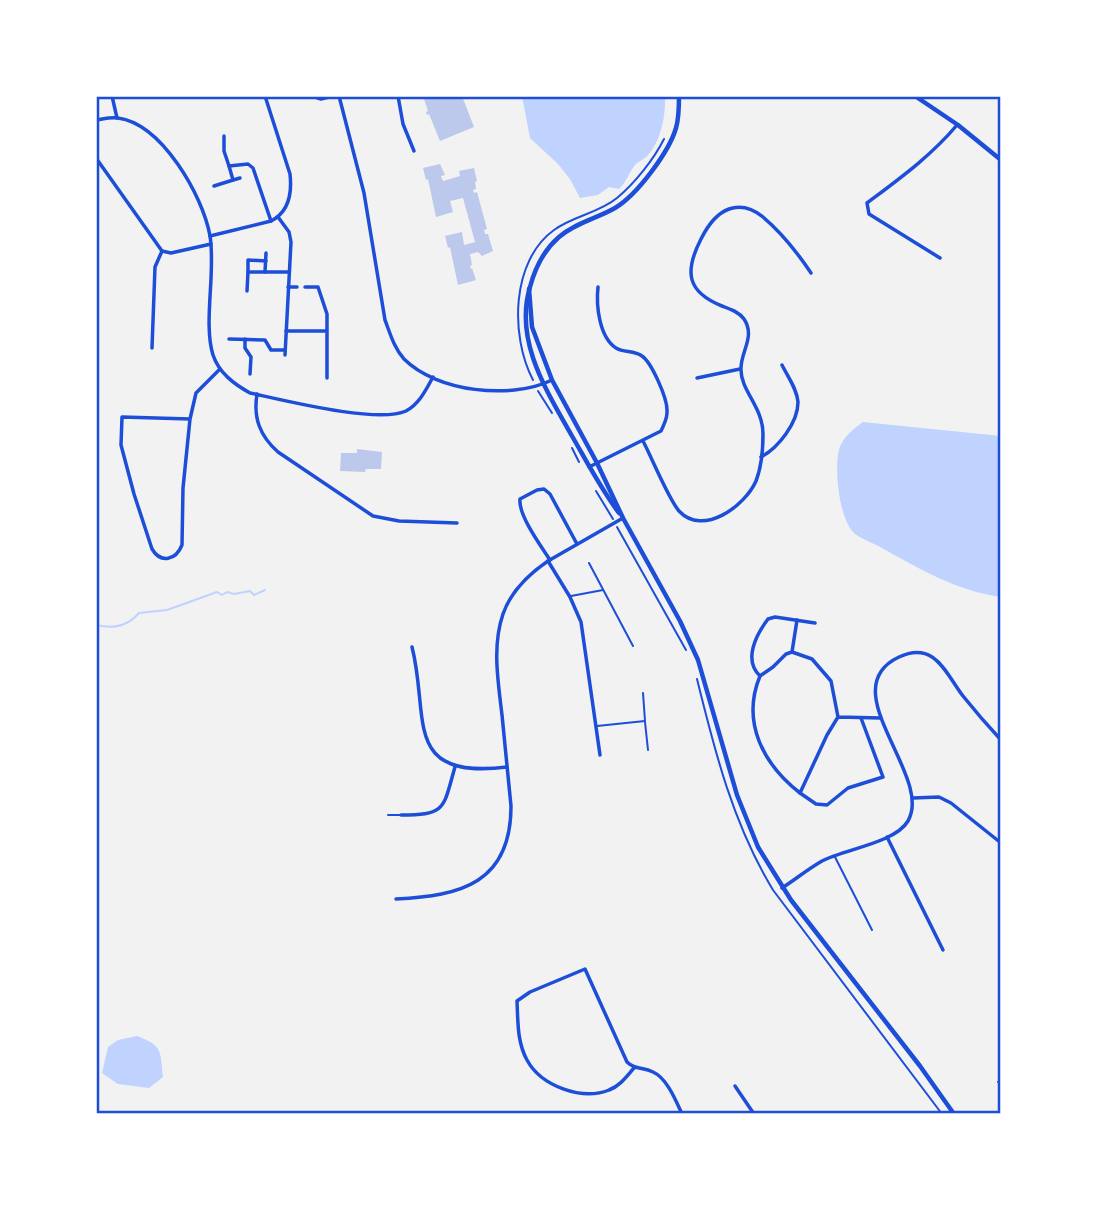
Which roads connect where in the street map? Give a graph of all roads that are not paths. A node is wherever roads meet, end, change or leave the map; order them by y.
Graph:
1 (112, 96) edge
2 (265, 96) edge
3 (312, 96) edge
4 (336, 96) edge
5 (398, 96) edge
6 (679, 96) edge
7 (915, 96) edge
8 (117, 118) junction
9 (96, 120) edge
10 (958, 125) junction
11 (224, 136) dead end
12 (414, 151) dead end
13 (96, 158) edge
14 (1001, 160) edge
15 (229, 166) junction
16 (240, 178) dead end
17 (233, 180) junction
18 (214, 186) dead end
19 (278, 218) junction
20 (271, 221) junction
21 (210, 236) junction
22 (211, 244) junction
23 (162, 251) junction
24 (266, 253) dead end
25 (940, 258) dead end
26 (266, 261) junction
27 (248, 272) junction
28 (265, 272) junction
29 (289, 272) junction
30 (811, 272) dead end
31 (288, 287) junction
32 (297, 287) dead end
33 (306, 287) dead end
34 (598, 287) dead end
35 (529, 289) junction
36 (247, 290) dead end
37 (286, 331) junction
38 (327, 331) junction
39 (229, 339) dead end
40 (245, 339) junction
41 (152, 348) dead end
42 (782, 365) dead end
43 (220, 369) junction
44 (740, 369) junction
45 (250, 374) dead end
46 (327, 377) dead end
47 (433, 377) junction
48 (697, 378) dead end
49 (552, 380) junction
50 (544, 384) junction
51 (257, 394) junction
52 (190, 419) junction
53 (643, 441) junction
54 (761, 457) junction
55 (597, 463) junction
56 (587, 469) junction
57 (623, 518) junction
58 (457, 523) dead end
59 (577, 544) junction
60 (549, 561) junction
61 (589, 563) dead end
62 (604, 589) junction
63 (570, 597) junction
64 (797, 620) junction
65 (815, 623) dead end
66 (633, 646) dead end
67 (412, 647) dead end
68 (792, 652) junction
69 (760, 676) junction
70 (643, 693) dead end
71 (838, 717) junction
72 (861, 718) junction
73 (881, 718) junction
74 (645, 721) junction
75 (596, 726) junction
76 (1001, 740) edge
77 (648, 750) dead end
78 (600, 755) dead end
79 (455, 767) junction
80 (507, 767) junction
81 (800, 793) junction
82 (912, 799) junction
83 (388, 815) dead end
84 (401, 815) joint
85 (887, 837) junction
86 (1001, 843) edge
87 (835, 856) junction
88 (782, 888) junction
89 (396, 899) dead end
90 (872, 930) dead end
91 (943, 950) dead end
92 (634, 1068) junction
93 (735, 1086) dead end
94 (682, 1114) edge
95 (754, 1114) edge
96 (954, 1114) edge

1 - 8 street
2 - 19 street
3 - 4 street
4 - 47 street
5 - 12 street
6 - 35 main road
7 - 10 main road
8 - 9 street
8 - 21 street
10 - 14 main road
10 - 25 street
11 - 15 street
13 - 23 street
15 - 17 street
15 - 20 street
16 - 17 street
17 - 18 street
19 - 20 street
19 - 29 street
20 - 21 street
21 - 22 street
22 - 23 street
22 - 43 street
23 - 41 street
24 - 26 street
26 - 27 street
26 - 28 street
27 - 28 street
27 - 36 street
28 - 29 street
29 - 31 street
30 - 44 street
31 - 32 street
31 - 37 street
33 - 38 street
34 - 53 street
35 - 49 main road
35 - 50 main road
37 - 38 street
37 - 40 street
38 - 46 street
39 - 40 street
40 - 45 street
42 - 54 street
43 - 51 street
43 - 52 street
44 - 48 street
44 - 54 street
47 - 50 street
47 - 51 street
49 - 50 street
49 - 55 main road
50 - 56 main road
51 - 58 street
52 - 52 street
53 - 54 street
53 - 55 street
55 - 56 street
55 - 57 main road
56 - 57 main road
57 - 59 street
57 - 88 main road
59 - 60 street
59 - 60 street
60 - 63 street
60 - 80 street
61 - 62 lane
62 - 63 lane
62 - 66 lane
63 - 75 street
64 - 65 street
64 - 68 street
64 - 69 street
67 - 79 street
68 - 69 street
68 - 71 street
69 - 81 street
70 - 74 lane
71 - 72 street
71 - 81 street
72 - 73 street
72 - 81 street
73 - 76 street
73 - 82 street
74 - 75 lane
74 - 77 lane
75 - 78 street
79 - 80 street
79 - 84 street
80 - 89 street
82 - 85 street
82 - 86 street
83 - 84 lane
85 - 87 street
85 - 91 street
87 - 88 street
87 - 90 lane
88 - 96 main road
92 - 92 street
92 - 94 street
93 - 95 street

